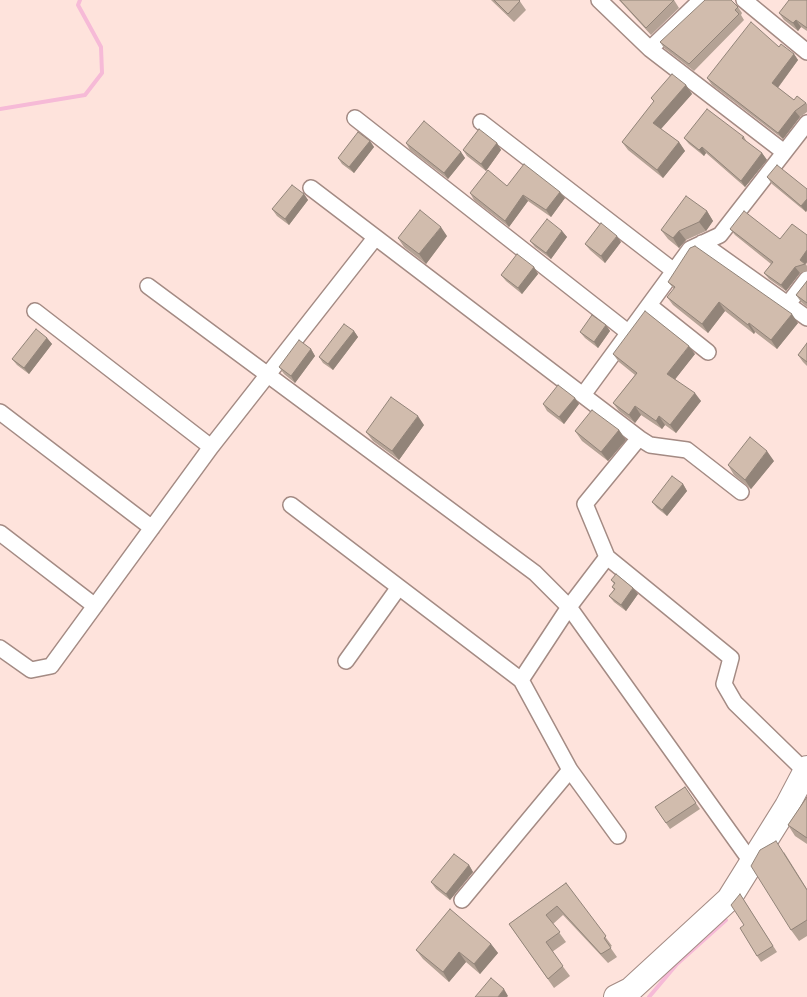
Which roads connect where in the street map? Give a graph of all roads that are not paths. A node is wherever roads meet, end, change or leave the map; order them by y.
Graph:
1 (599, 0) edge
2 (701, 0) edge
3 (744, 0) edge
4 (650, 49) junction
5 (807, 52) edge
6 (354, 118) dead end
7 (481, 122) dead end
8 (807, 123) edge
9 (784, 152) junction
10 (311, 188) dead end
11 (376, 238) junction
12 (702, 243) junction
13 (674, 271) junction
14 (807, 279) edge
15 (148, 286) dead end
16 (788, 304) junction
17 (649, 305) junction
18 (35, 311) dead end
19 (807, 318) edge
20 (629, 333) junction
21 (708, 352) dead end
22 (270, 375) junction
23 (583, 395) junction
24 (0, 412) edge
25 (639, 438) junction
26 (211, 447) junction
27 (741, 492) dead end
28 (291, 505) dead end
29 (152, 528) junction
30 (0, 532) edge
31 (607, 557) junction
32 (399, 586) junction
33 (95, 606) junction
34 (569, 607) junction
35 (0, 648) edge
36 (346, 661) dead end
37 (521, 680) junction
38 (570, 770) junction
39 (806, 770) edge
40 (618, 836) dead end
41 (752, 863) junction
42 (462, 900) dead end
43 (616, 997) edge

1 - 4 street
2 - 4 street
3 - 5 street
4 - 9 street
6 - 20 street
7 - 13 street
8 - 9 street
9 - 12 street
10 - 11 street
11 - 22 street
11 - 23 street
12 - 13 street
12 - 16 street
13 - 17 street
14 - 16 street
15 - 22 street
16 - 19 street
17 - 20 street
17 - 21 street
18 - 26 street
20 - 23 street
22 - 26 street
22 - 34 street
23 - 25 street
24 - 29 street
25 - 27 street
25 - 31 street
26 - 29 street
28 - 32 street
29 - 33 street
30 - 33 street
31 - 34 street
31 - 39 street
32 - 36 street
32 - 37 street
33 - 35 street
34 - 37 street
34 - 41 street
37 - 38 street
38 - 40 street
38 - 42 street
39 - 41 main road
41 - 43 main road

